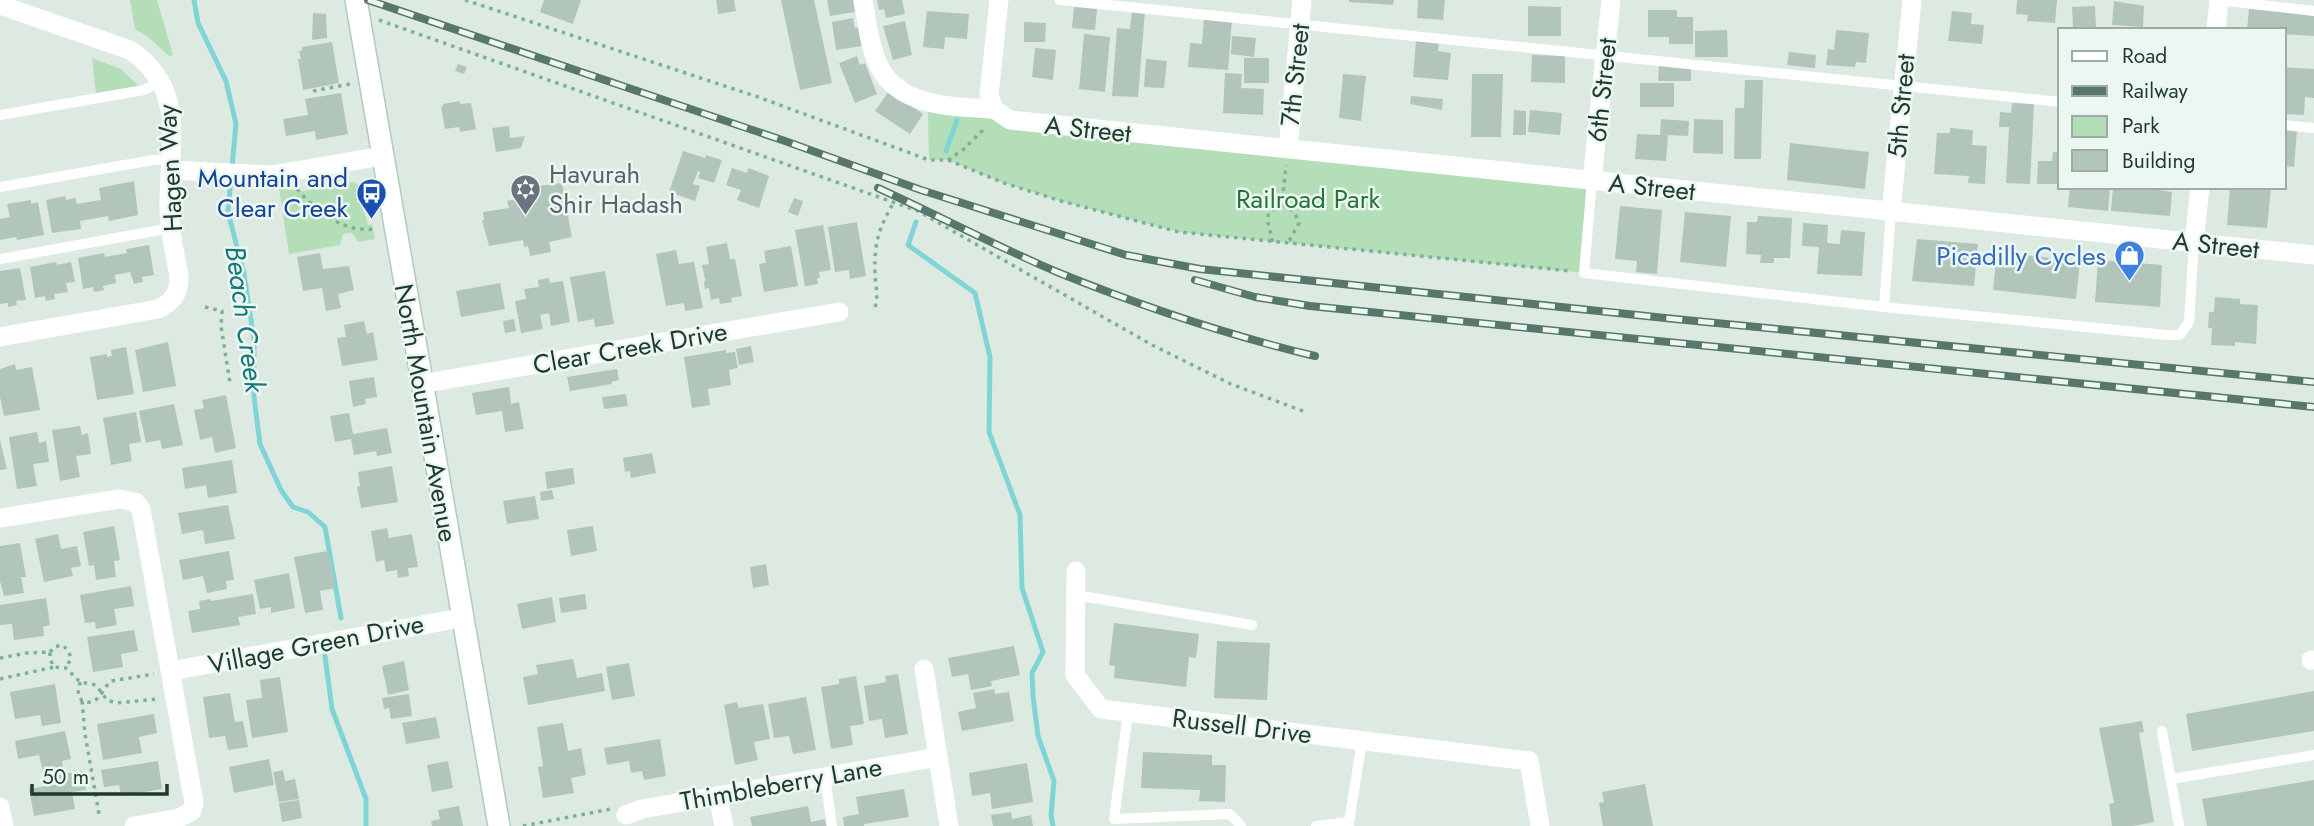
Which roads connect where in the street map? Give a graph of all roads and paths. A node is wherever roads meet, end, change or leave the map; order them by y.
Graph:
1 (466, 0) edge
2 (863, 0) edge
3 (999, 0) edge
4 (1060, 0) edge
5 (1302, 0) edge
6 (1611, 0) edge
7 (1912, 0) edge
8 (2213, 0) edge
9 (2219, 0) edge
10 (0, 5) edge
11 (358, 9) edge
12 (2314, 10) edge
13 (1300, 24) junction
14 (2216, 28) edge
15 (1605, 56) junction
16 (161, 81) junction
17 (350, 84) dead end
18 (1902, 86) junction
19 (313, 91) dead end
20 (2058, 102) edge
21 (996, 111) junction
22 (0, 115) edge
23 (2286, 125) edge
24 (2314, 128) edge
25 (1288, 149) junction
26 (382, 156) junction
27 (948, 160) junction
28 (171, 165) junction
29 (1592, 181) junction
30 (0, 187) edge
31 (297, 189) dead end
32 (2200, 189) edge
33 (894, 202) junction
34 (1282, 205) junction
35 (1891, 212) junction
36 (171, 228) junction
37 (376, 229) dead end
38 (1272, 242) junction
39 (2194, 243) junction
40 (1288, 244) junction
41 (2314, 255) edge
42 (0, 258) edge
43 (1584, 272) junction
44 (205, 307) dead end
45 (875, 307) dead end
46 (1884, 307) junction
47 (839, 312) dead end
48 (0, 337) edge
49 (230, 383) dead end
50 (421, 384) junction
51 (1303, 411) dead end
52 (0, 518) edge
53 (1076, 571) dead end
54 (1076, 595) junction
55 (461, 618) junction
56 (1252, 625) dead end
57 (50, 652) junction
58 (0, 658) edge
59 (54, 667) junction
60 (66, 668) junction
61 (924, 669) dead end
62 (163, 673) junction
63 (0, 679) edge
64 (80, 682) junction
65 (102, 693) junction
66 (160, 698) dead end
67 (82, 701) junction
68 (1128, 713) junction
69 (2162, 731) dead end
70 (1362, 741) junction
71 (2314, 755) edge
72 (938, 757) junction
73 (824, 777) junction
74 (2171, 779) junction
75 (718, 796) junction
76 (0, 807) edge
77 (99, 814) dead end
78 (622, 821) edge
79 (1349, 824) edge
80 (4, 826) edge
81 (134, 826) edge
82 (499, 826) edge
83 (523, 826) edge
84 (724, 826) edge
85 (832, 826) edge
86 (949, 826) edge
87 (1241, 826) edge
88 (1316, 826) edge
89 (1540, 826) edge
90 (2179, 826) edge

1 - 27 path
2 - 21 street, A Street
3 - 21 street
4 - 13 lane
5 - 13 street, 7th Street
6 - 15 street, 6th Street
7 - 18 street, 5th Street
8 - 9 lane
9 - 12 lane
9 - 14 street
10 - 16 street, Hagen Way
11 - 26 street, North Mountain Avenue
11 - 33 path
13 - 15 lane
13 - 25 street, 7th Street
15 - 18 lane
15 - 29 street, 6th Street
16 - 22 lane
16 - 28 street, Hagen Way
17 - 19 path
18 - 20 lane
18 - 35 street, 5th Street
21 - 25 street, A Street
21 - 27 path
23 - 24 lane
25 - 29 street, A Street
25 - 34 path
26 - 28 street
26 - 50 street, North Mountain Avenue
27 - 38 path
28 - 30 lane
28 - 36 street, Hagen Way
29 - 35 street, A Street
29 - 43 lane
31 - 37 path
32 - 39 street
33 - 45 path
33 - 51 path
34 - 38 path
34 - 40 path
35 - 39 street, A Street
35 - 46 lane
36 - 42 lane
36 - 48 street, Hagen Way
38 - 40 path
39 - 41 street, A Street
39 - 46 lane
40 - 43 path
43 - 46 lane
44 - 49 path
47 - 50 street, Clear Creek Drive
50 - 55 street, North Mountain Avenue
52 - 62 street
53 - 54 street, Russell Drive
54 - 56 lane
54 - 68 street, Russell Drive
55 - 62 street, Village Green Drive
55 - 82 street, North Mountain Avenue
57 - 58 path
57 - 59 path
57 - 60 path
59 - 60 path
59 - 63 path
60 - 64 path
61 - 72 street
62 - 65 path
62 - 81 street
64 - 65 path
64 - 67 path
65 - 66 path
65 - 67 path
67 - 77 path
68 - 70 street, Russell Drive
68 - 87 lane
69 - 74 lane
70 - 79 lane
70 - 89 street, Russell Drive
71 - 74 lane
72 - 73 street, Thimbleberry Lane
72 - 86 street
73 - 75 street, Thimbleberry Lane
73 - 85 lane
74 - 90 lane
75 - 78 street, Thimbleberry Lane
75 - 84 street
76 - 80 street
78 - 83 path
79 - 88 lane

